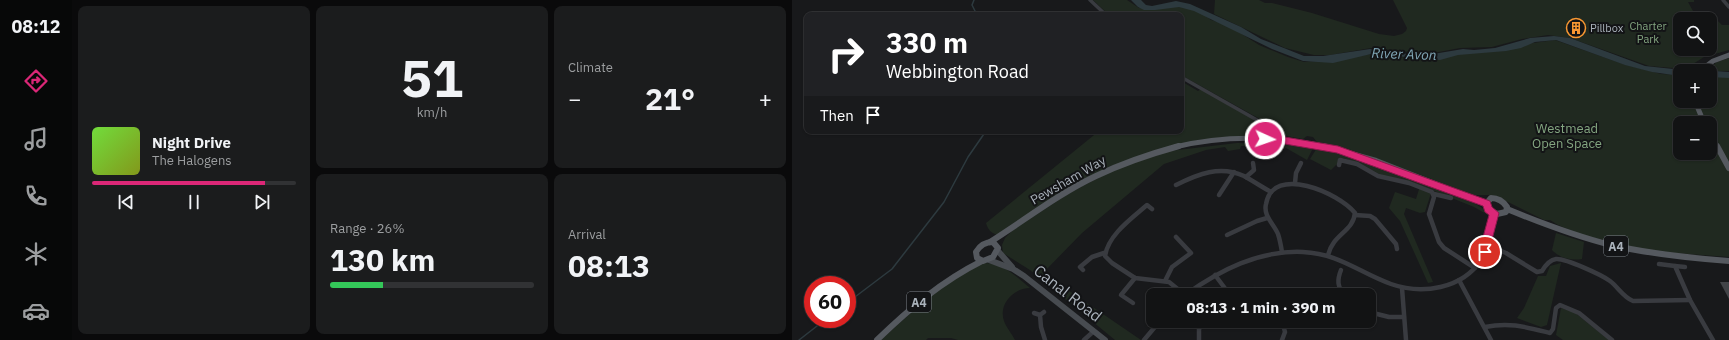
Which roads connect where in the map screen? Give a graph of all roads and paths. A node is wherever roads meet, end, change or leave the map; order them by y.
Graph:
1 (1090, 0) edge
2 (1723, 0) edge
3 (1728, 7) edge
4 (1103, 12) edge
5 (1729, 55) edge
6 (1709, 64) edge
7 (1184, 79) edge
8 (1279, 139) junction
9 (1717, 147) edge
10 (1253, 163) dead end
11 (1301, 163) dead end
12 (1339, 164) dead end
13 (1729, 168) edge
14 (1234, 172) junction
15 (1246, 177) junction
16 (1295, 183) junction
17 (1176, 185) dead end
18 (1271, 192) junction
19 (1222, 194) dead end
20 (1434, 194) junction
21 (1451, 198) dead end
22 (1486, 204) junction
23 (1149, 206) dead end
24 (1507, 209) junction
25 (1494, 213) junction
26 (1355, 215) junction
27 (1267, 218) junction
28 (1011, 229) junction
29 (1227, 235) dead end
30 (1176, 237) dead end
31 (990, 242) junction
32 (1487, 245) junction
33 (1398, 247) dead end
34 (998, 249) junction
35 (1282, 252) junction
36 (1104, 253) junction
37 (976, 255) junction
38 (1328, 255) junction
39 (986, 260) junction
40 (1729, 261) edge
41 (1659, 264) dead end
42 (1675, 266) junction
43 (1685, 266) dead end
44 (1081, 268) dead end
45 (1475, 268) junction
46 (965, 269) junction
47 (1013, 269) junction
48 (1341, 270) dead end
49 (1215, 275) junction
50 (1135, 278) junction
51 (1459, 280) junction
52 (1165, 281) junction
53 (1177, 288) edge
54 (1196, 288) edge
55 (1225, 288) edge
56 (1339, 288) edge
57 (1402, 288) junction
58 (1690, 300) junction
59 (1134, 303) dead end
60 (1034, 313) dead end
61 (1376, 314) edge
62 (1404, 317) junction
63 (1485, 326) junction
64 (1154, 328) edge
65 (1199, 328) edge
66 (1284, 328) edge
67 (1094, 331) junction
68 (877, 340) edge
69 (1045, 340) edge
70 (1084, 340) edge
71 (1105, 340) edge
72 (1144, 340) edge
73 (1199, 340) edge
74 (1282, 340) edge
75 (1406, 340) edge
76 (1491, 340) edge
77 (1612, 340) edge
78 (1714, 340) edge

1 - 4 street
2 - 3 street
5 - 6 main road
7 - 8 street
8 - 22 main road, Pewsham Way / A4
8 - 28 main road, Pewsham Way / A4
9 - 13 main road
10 - 15 street
11 - 16 street
12 - 20 street
14 - 15 street
14 - 17 street
14 - 19 street
15 - 18 street
16 - 18 street
16 - 26 street
18 - 27 street
20 - 21 street
20 - 45 street
22 - 24 main road, A4
22 - 25 main road, A4
23 - 36 street
24 - 25 main road
24 - 40 main road, A4
25 - 32 street
26 - 33 street
26 - 38 street
27 - 29 street
27 - 35 street
28 - 31 main road, Pewsham Way / A4
28 - 34 main road, Pewsham Way / A4
30 - 52 street
31 - 34 main road
31 - 37 main road, A4
32 - 45 street
32 - 58 street
34 - 39 main road, A4
34 - 47 street, Canal Road
35 - 38 street
35 - 49 street
36 - 44 street
36 - 50 street
37 - 39 main road
37 - 46 main road, A4
38 - 57 street
39 - 46 main road, A4
39 - 47 street, Canal Road
41 - 42 street
42 - 43 street
42 - 58 street
45 - 51 street
46 - 68 main road, A4
47 - 67 street, Canal Road
48 - 56 street
49 - 54 street
49 - 55 street
50 - 52 street
50 - 59 street
51 - 57 street
51 - 63 street
52 - 53 street
57 - 62 street
58 - 78 street
60 - 69 street
61 - 62 street
62 - 75 street
63 - 76 street
63 - 77 street
64 - 72 street
65 - 73 street
66 - 74 street
67 - 70 street
67 - 71 street, Canal Road

